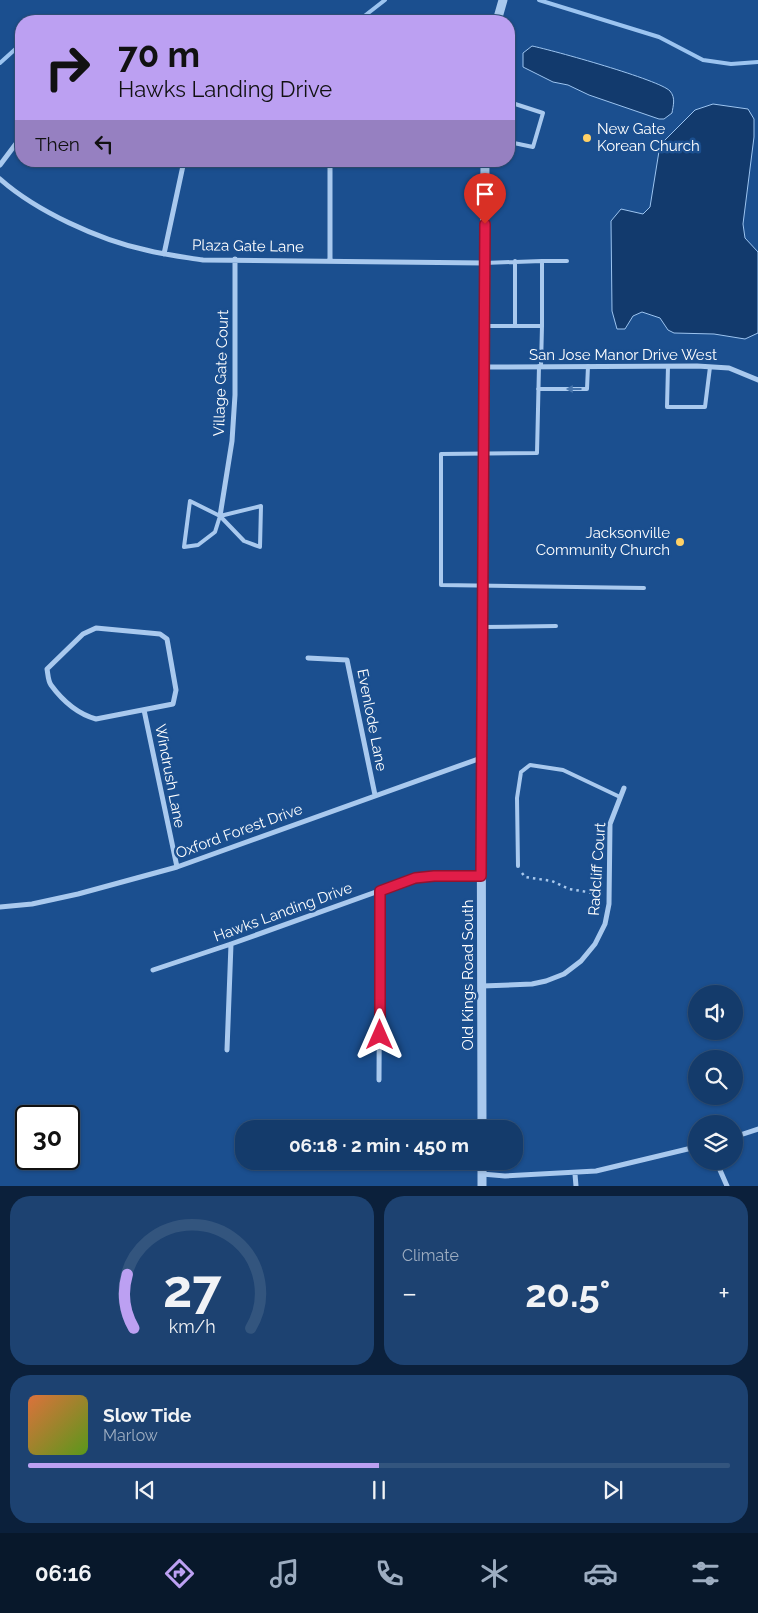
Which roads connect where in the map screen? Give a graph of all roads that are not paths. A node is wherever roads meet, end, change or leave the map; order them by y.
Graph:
1 (503, 0) edge
2 (499, 15) edge
3 (515, 104) edge
4 (515, 143) edge
5 (15, 145) edge
6 (0, 165) edge
7 (183, 167) edge
8 (330, 167) edge
9 (485, 167) edge
10 (0, 179) edge
11 (164, 254) junction
12 (235, 259) junction
13 (330, 260) junction
14 (515, 261) junction
15 (542, 261) junction
16 (568, 261) dead end
17 (484, 263) junction
18 (485, 326) junction
19 (515, 326) junction
20 (542, 326) junction
21 (540, 366) junction
22 (588, 366) junction
23 (668, 366) junction
24 (485, 367) junction
25 (710, 367) junction
26 (758, 380) edge
27 (538, 389) junction
28 (484, 454) junction
29 (220, 516) junction
30 (484, 585) junction
31 (644, 588) dead end
32 (556, 626) dead end
33 (483, 627) junction
34 (308, 658) dead end
35 (144, 710) junction
36 (482, 757) junction
37 (624, 788) dead end
38 (375, 795) junction
39 (620, 797) junction
40 (518, 866) road end
41 (176, 867) junction
42 (481, 876) junction
43 (380, 891) junction
44 (0, 907) edge
45 (231, 944) junction
46 (153, 970) dead end
47 (482, 986) junction
48 (227, 1050) dead end
49 (379, 1080) dead end
50 (482, 1120) edge
51 (758, 1129) edge
52 (743, 1134) edge
53 (688, 1149) edge
54 (482, 1170) edge
55 (720, 1170) edge
56 (482, 1174) junction
57 (575, 1174) junction
58 (482, 1186) edge
59 (576, 1186) edge
60 (727, 1186) edge

1 - 2 street
3 - 4 lane
5 - 6 street
7 - 11 street
8 - 13 street
9 - 17 street, Old Kings Road South
10 - 11 street, Plaza Gate Lane
11 - 12 street, Plaza Gate Lane
12 - 13 street, Plaza Gate Lane
12 - 29 street, Village Gate Court
13 - 17 street, Plaza Gate Lane
14 - 15 lane
14 - 17 lane
14 - 19 lane
15 - 16 lane
15 - 20 lane
17 - 18 street, Old Kings Road South
18 - 19 lane
18 - 24 street, Old Kings Road South
19 - 20 lane
20 - 21 lane
21 - 22 street, San Jose Manor Drive West
21 - 24 street, San Jose Manor Drive West
21 - 27 lane
22 - 23 street, San Jose Manor Drive West
22 -> 27 lane
23 - 25 street, San Jose Manor Drive West
23 - 25 lane
24 - 28 street, Old Kings Road South
25 - 26 street, San Jose Manor Drive West
27 - 28 lane
28 - 30 street, Old Kings Road South
28 - 30 lane
29 - 29 lane
29 - 29 lane
30 - 31 lane
30 - 33 street, Old Kings Road South
32 - 33 lane
33 - 36 street, Old Kings Road South
34 - 38 street, Evenlode Lane
35 - 35 street, Windrush Lane
35 - 41 street, Windrush Lane
36 - 38 street, Oxford Forest Drive
36 - 42 street, Old Kings Road South
37 - 39 street, Radcliff Court
38 - 41 street, Oxford Forest Drive
39 - 40 lane
39 - 47 street, Radcliff Court
41 - 44 street, Oxford Forest Drive
42 - 43 street, Hawks Landing Drive
42 - 47 street, Old Kings Road South
43 - 45 street, Hawks Landing Drive
43 - 49 street
45 - 46 street, Hawks Landing Drive
45 - 48 street
47 - 50 street, Old Kings Road South
51 - 52 street
53 - 57 street
54 - 56 street
55 - 60 street
56 - 57 street
56 - 58 street
57 - 59 street

